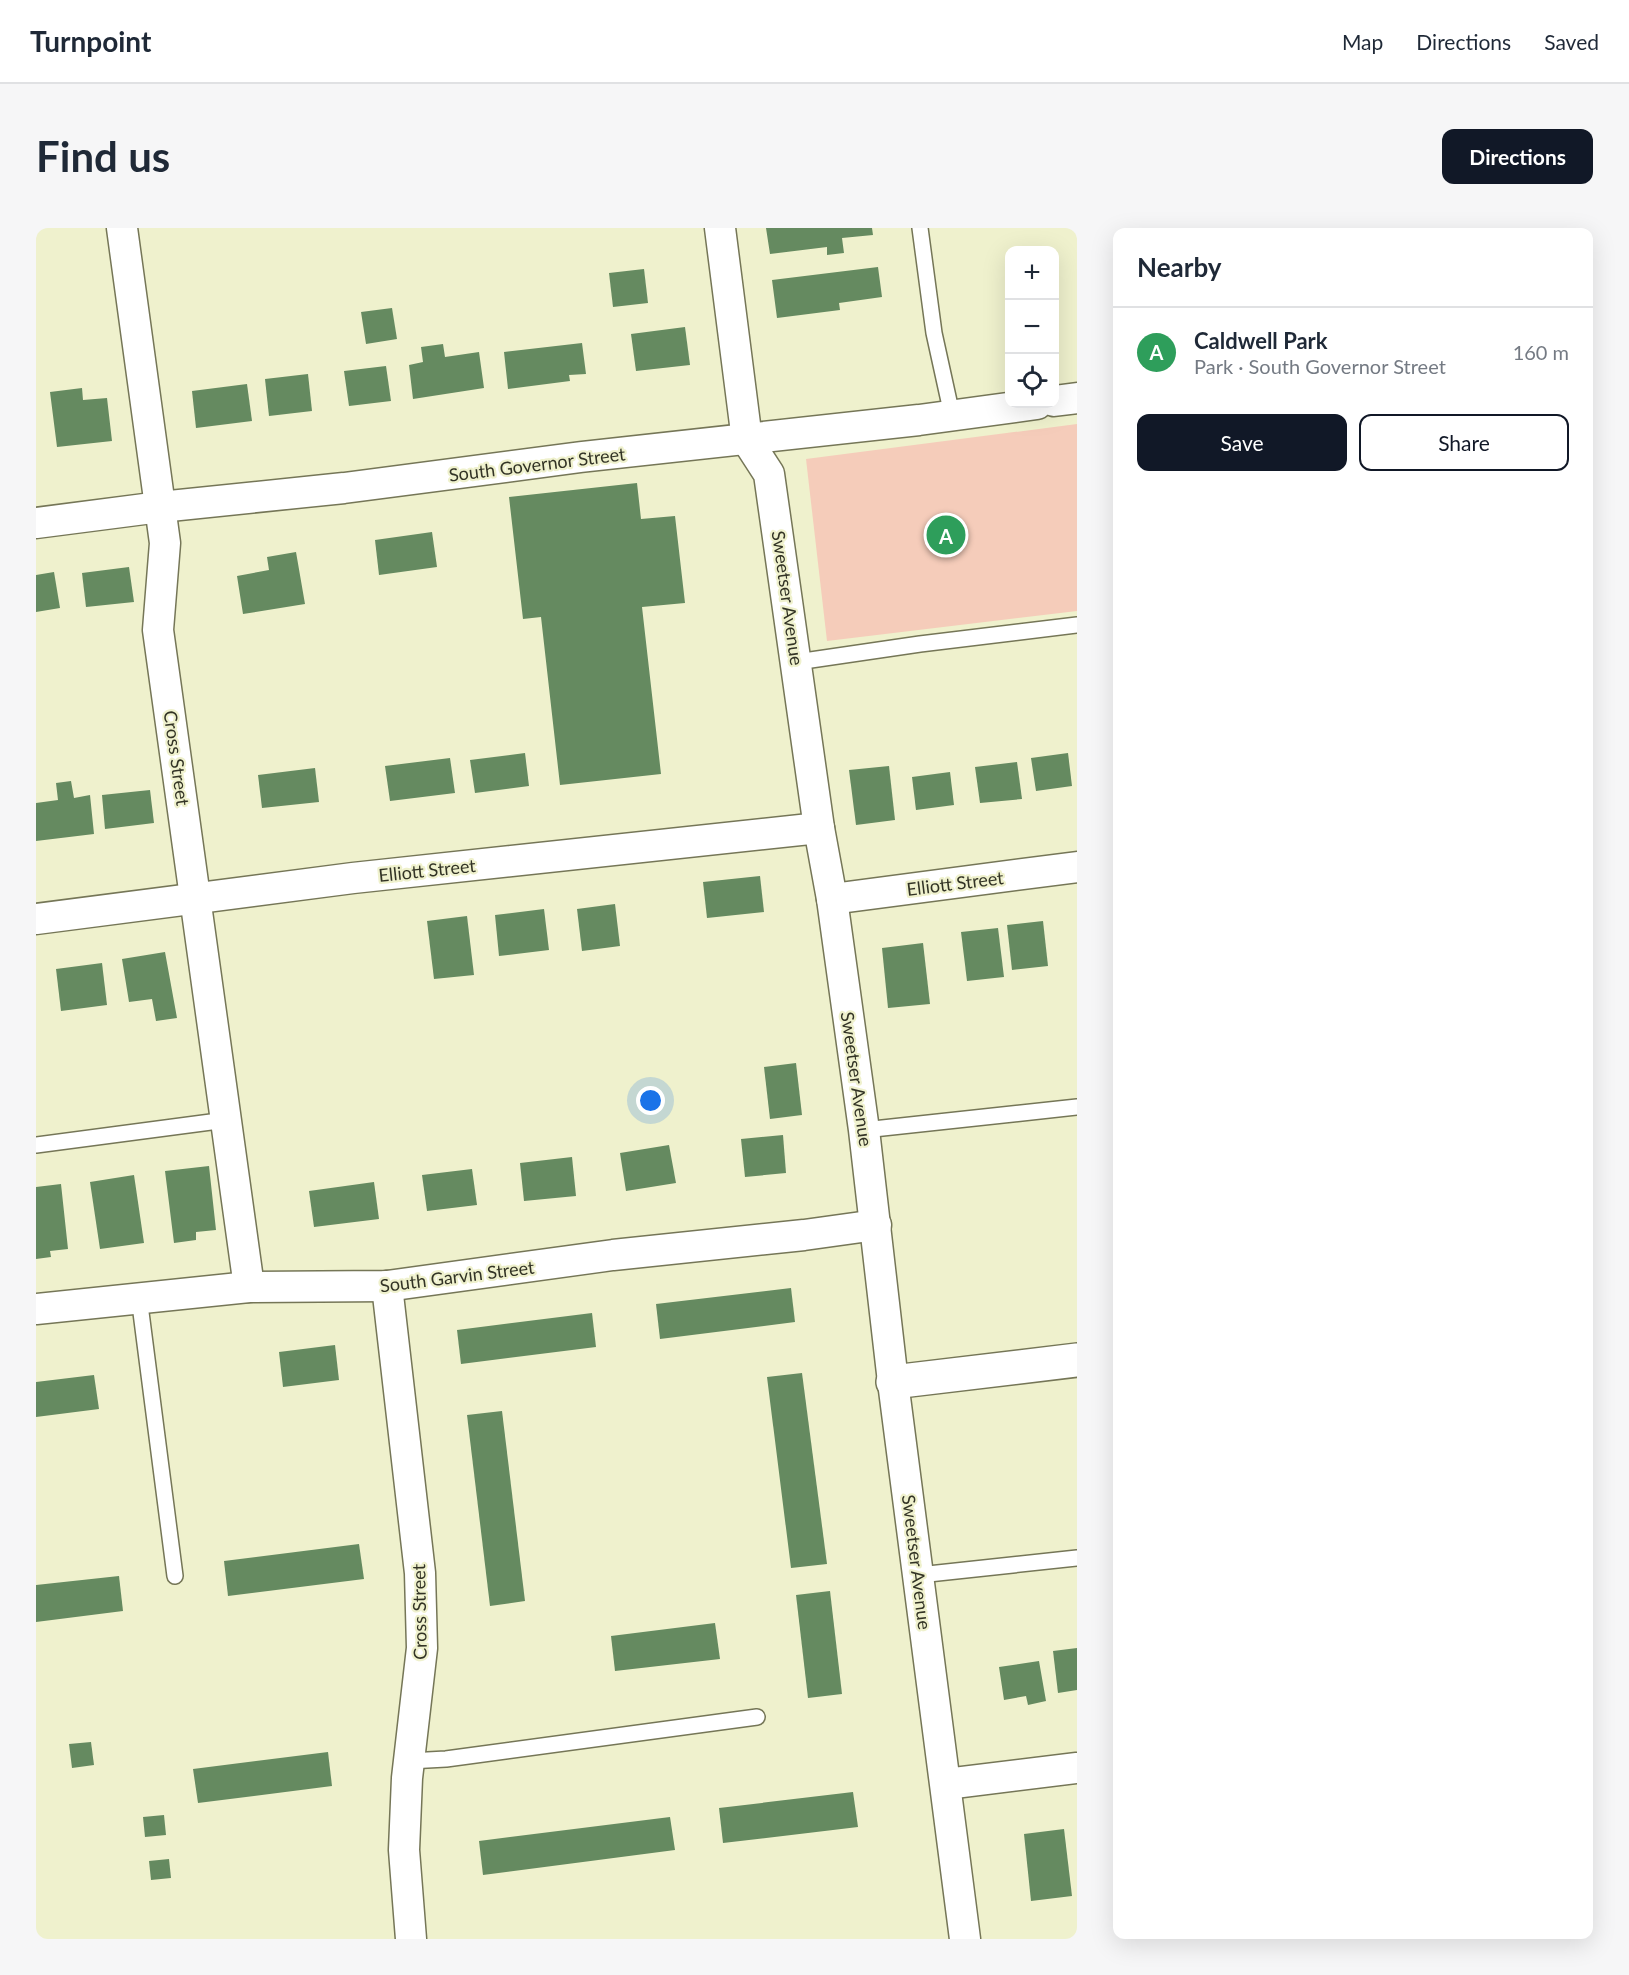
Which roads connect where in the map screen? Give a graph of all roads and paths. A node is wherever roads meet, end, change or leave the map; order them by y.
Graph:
1 (122, 228) edge
2 (720, 228) edge
3 (920, 228) edge
4 (1077, 398) edge
5 (1059, 400) edge
6 (1009, 408) edge
7 (952, 416) junction
8 (747, 440) junction
9 (160, 507) junction
10 (36, 524) edge
11 (1077, 625) edge
12 (797, 663) junction
13 (819, 828) junction
14 (1077, 867) edge
15 (195, 899) junction
16 (832, 899) junction
17 (36, 919) edge
18 (1077, 1107) edge
19 (226, 1120) junction
20 (864, 1130) junction
21 (36, 1145) edge
22 (876, 1225) junction
23 (387, 1286) junction
24 (249, 1287) junction
25 (139, 1297) junction
26 (36, 1309) edge
27 (1077, 1360) edge
28 (893, 1382) junction
29 (1077, 1558) edge
30 (919, 1575) junction
31 (175, 1576) dead end
32 (757, 1717) dead end
33 (409, 1761) junction
34 (1077, 1768) edge
35 (946, 1784) junction
36 (411, 1939) edge
37 (965, 1939) edge

1 - 9 street, Cross Street
2 - 8 street, Sweetser Avenue
3 - 7 lane
4 - 5 street
6 - 7 street, South Governor Street
7 - 8 street, South Governor Street
8 - 9 street, South Governor Street
8 - 12 street, Sweetser Avenue
9 - 10 street, South Governor Street
9 - 15 street, Cross Street
11 - 12 lane
12 - 13 street, Sweetser Avenue
13 - 15 street, Elliott Street
13 - 16 street, Sweetser Avenue
14 - 16 street, Elliott Street
15 - 17 street, Elliott Street
15 - 19 street, Cross Street
16 - 20 street, Sweetser Avenue
18 - 20 lane
19 - 21 lane
19 - 24 street, Cross Street
20 - 22 street, Sweetser Avenue
22 - 23 street, South Garvin Street
22 - 28 street, Sweetser Avenue
23 - 24 street, South Garvin Street
23 - 33 street, Cross Street
24 - 25 street, South Garvin Street
25 - 26 street, South Garvin Street
25 - 31 lane
27 - 28 street
28 - 30 street, Sweetser Avenue
29 - 30 lane
30 - 35 street, Sweetser Avenue
32 - 33 lane
33 - 36 street, Cross Street
34 - 35 street
35 - 37 street, Sweetser Avenue

